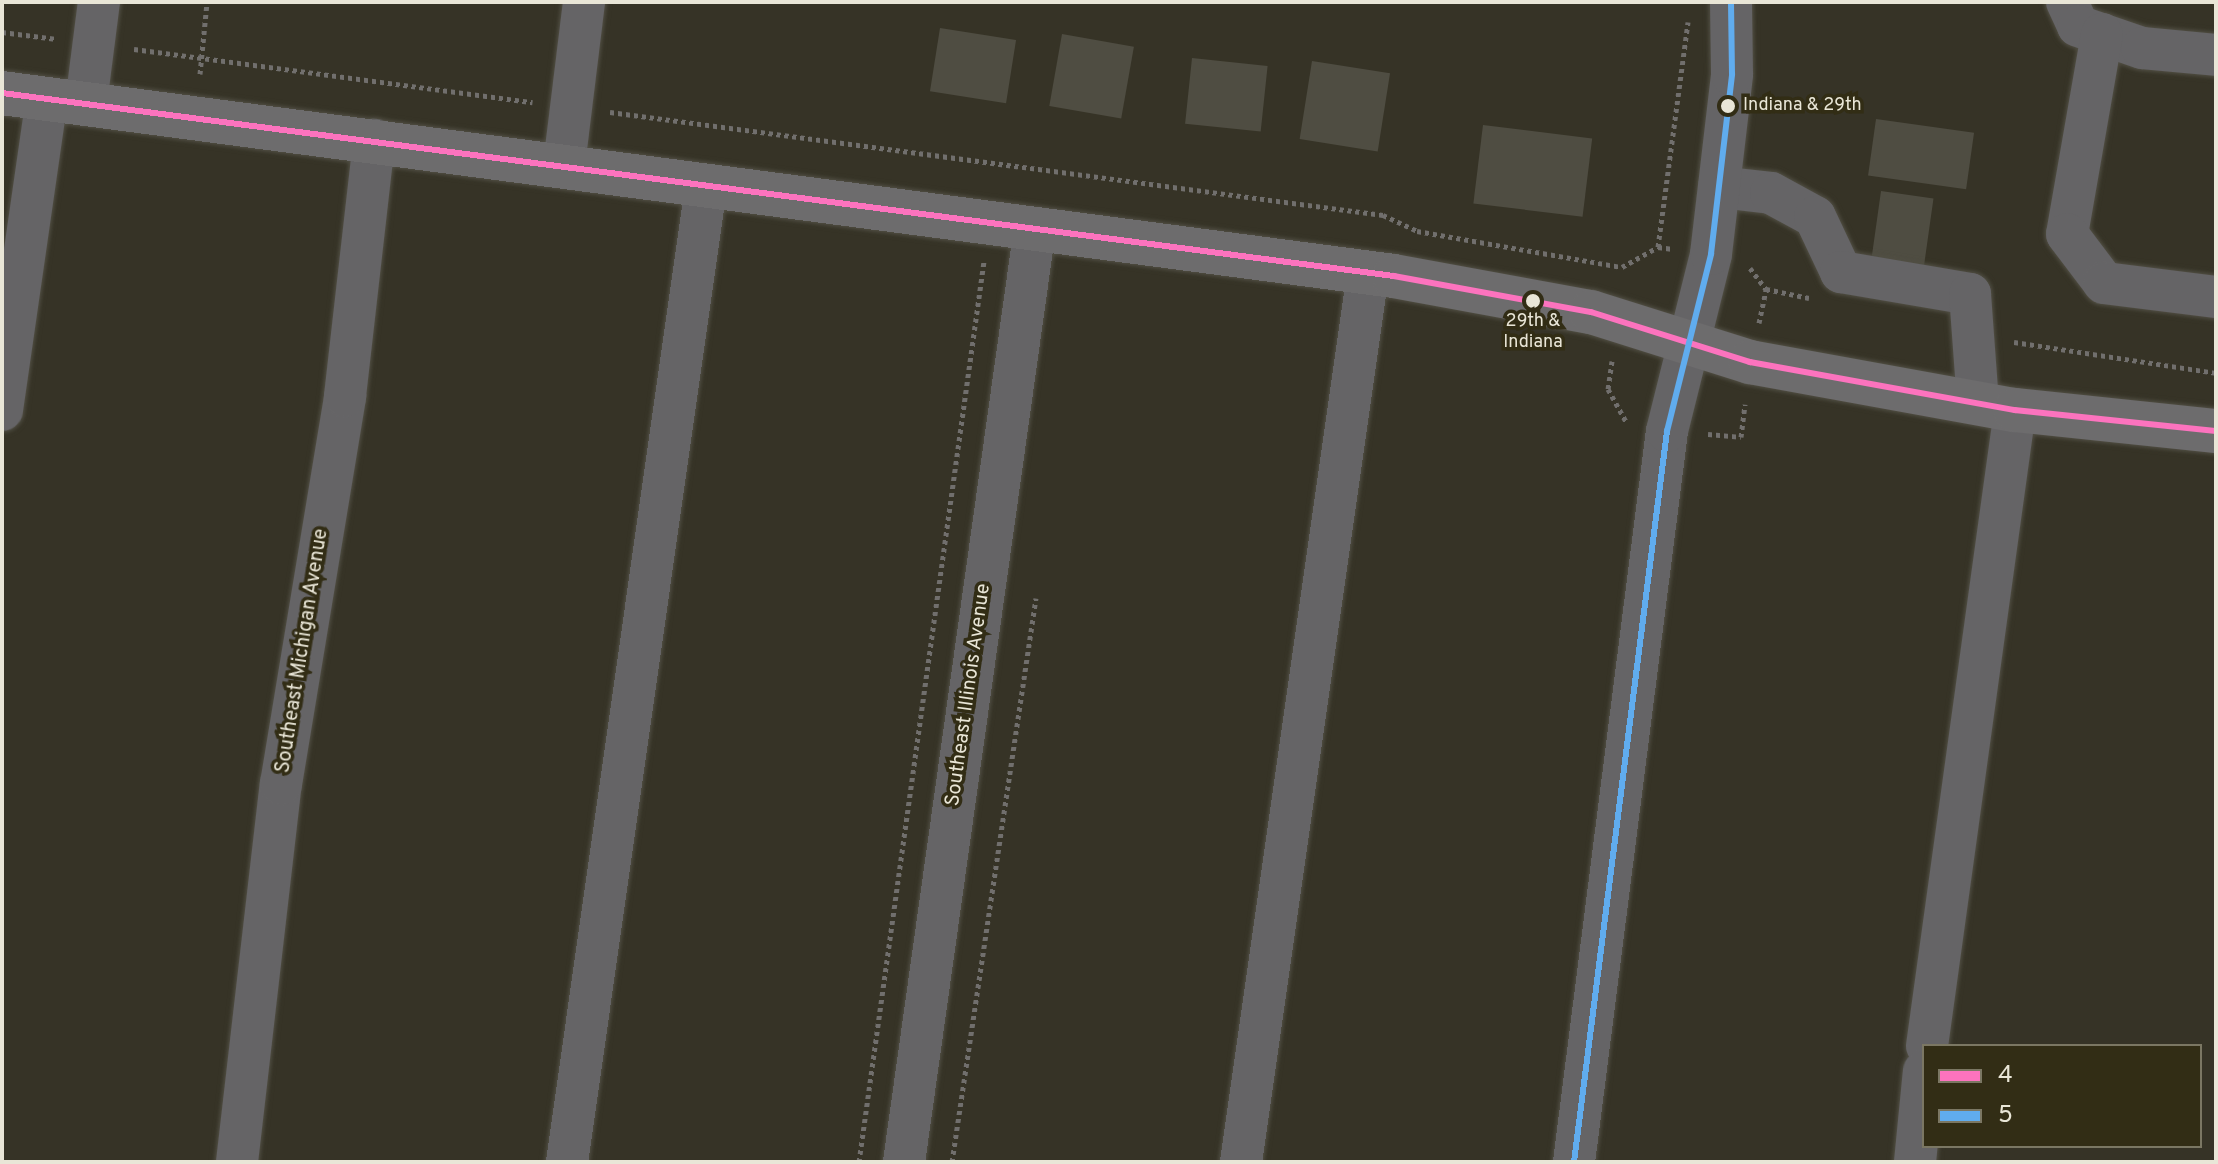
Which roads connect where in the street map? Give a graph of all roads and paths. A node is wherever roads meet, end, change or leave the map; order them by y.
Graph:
1 (99, 2) edge
2 (207, 2) edge
3 (584, 2) edge
4 (1731, 2) edge
5 (2067, 2) edge
6 (1689, 13) dead end
7 (2, 32) edge
8 (2102, 34) junction
9 (94, 44) junction
10 (2216, 55) edge
11 (200, 57) junction
12 (200, 74) dead end
13 (2, 93) edge
14 (67, 101) junction
15 (571, 107) junction
16 (374, 140) junction
17 (564, 165) junction
18 (706, 186) junction
19 (1719, 187) junction
20 (1035, 228) junction
21 (1658, 247) junction
22 (1711, 254) junction
23 (984, 260) dead end
24 (1368, 273) junction
25 (2216, 297) edge
26 (1824, 301) dead end
27 (1973, 332) junction
28 (1690, 343) junction
29 (2216, 373) edge
30 (1997, 407) junction
31 (2, 410) edge
32 (2216, 431) edge
33 (1036, 598) dead end
34 (1927, 1044) edge
35 (1922, 1091) edge
36 (237, 1162) edge
37 (567, 1162) edge
38 (859, 1162) edge
39 (904, 1162) edge
40 (952, 1162) edge
41 (1241, 1162) edge
42 (1574, 1162) edge
43 (1915, 1162) edge

1 - 9 street
2 - 11 path
3 - 15 street
4 - 19 street
5 - 8 street
6 - 21 path
7 - 9 path
8 - 10 street
8 - 25 street
9 - 11 path
9 - 14 street
11 - 12 path
11 - 15 path
13 - 14 main road
14 - 16 main road
14 - 31 street
15 - 17 street
15 - 21 path
16 - 17 main road
16 - 36 street, Southeast Michigan Avenue
17 - 18 main road
18 - 20 main road
18 - 37 street
19 - 22 street
19 - 27 street
20 - 24 main road
20 - 39 street, Southeast Illinois Avenue
21 - 22 path
22 - 26 path
22 - 28 street
23 - 38 path
24 - 28 main road
24 - 41 street
27 - 29 path
27 - 30 street
28 - 30 main road
28 - 42 street
30 - 32 main road
30 - 34 street
33 - 40 path
35 - 43 street

